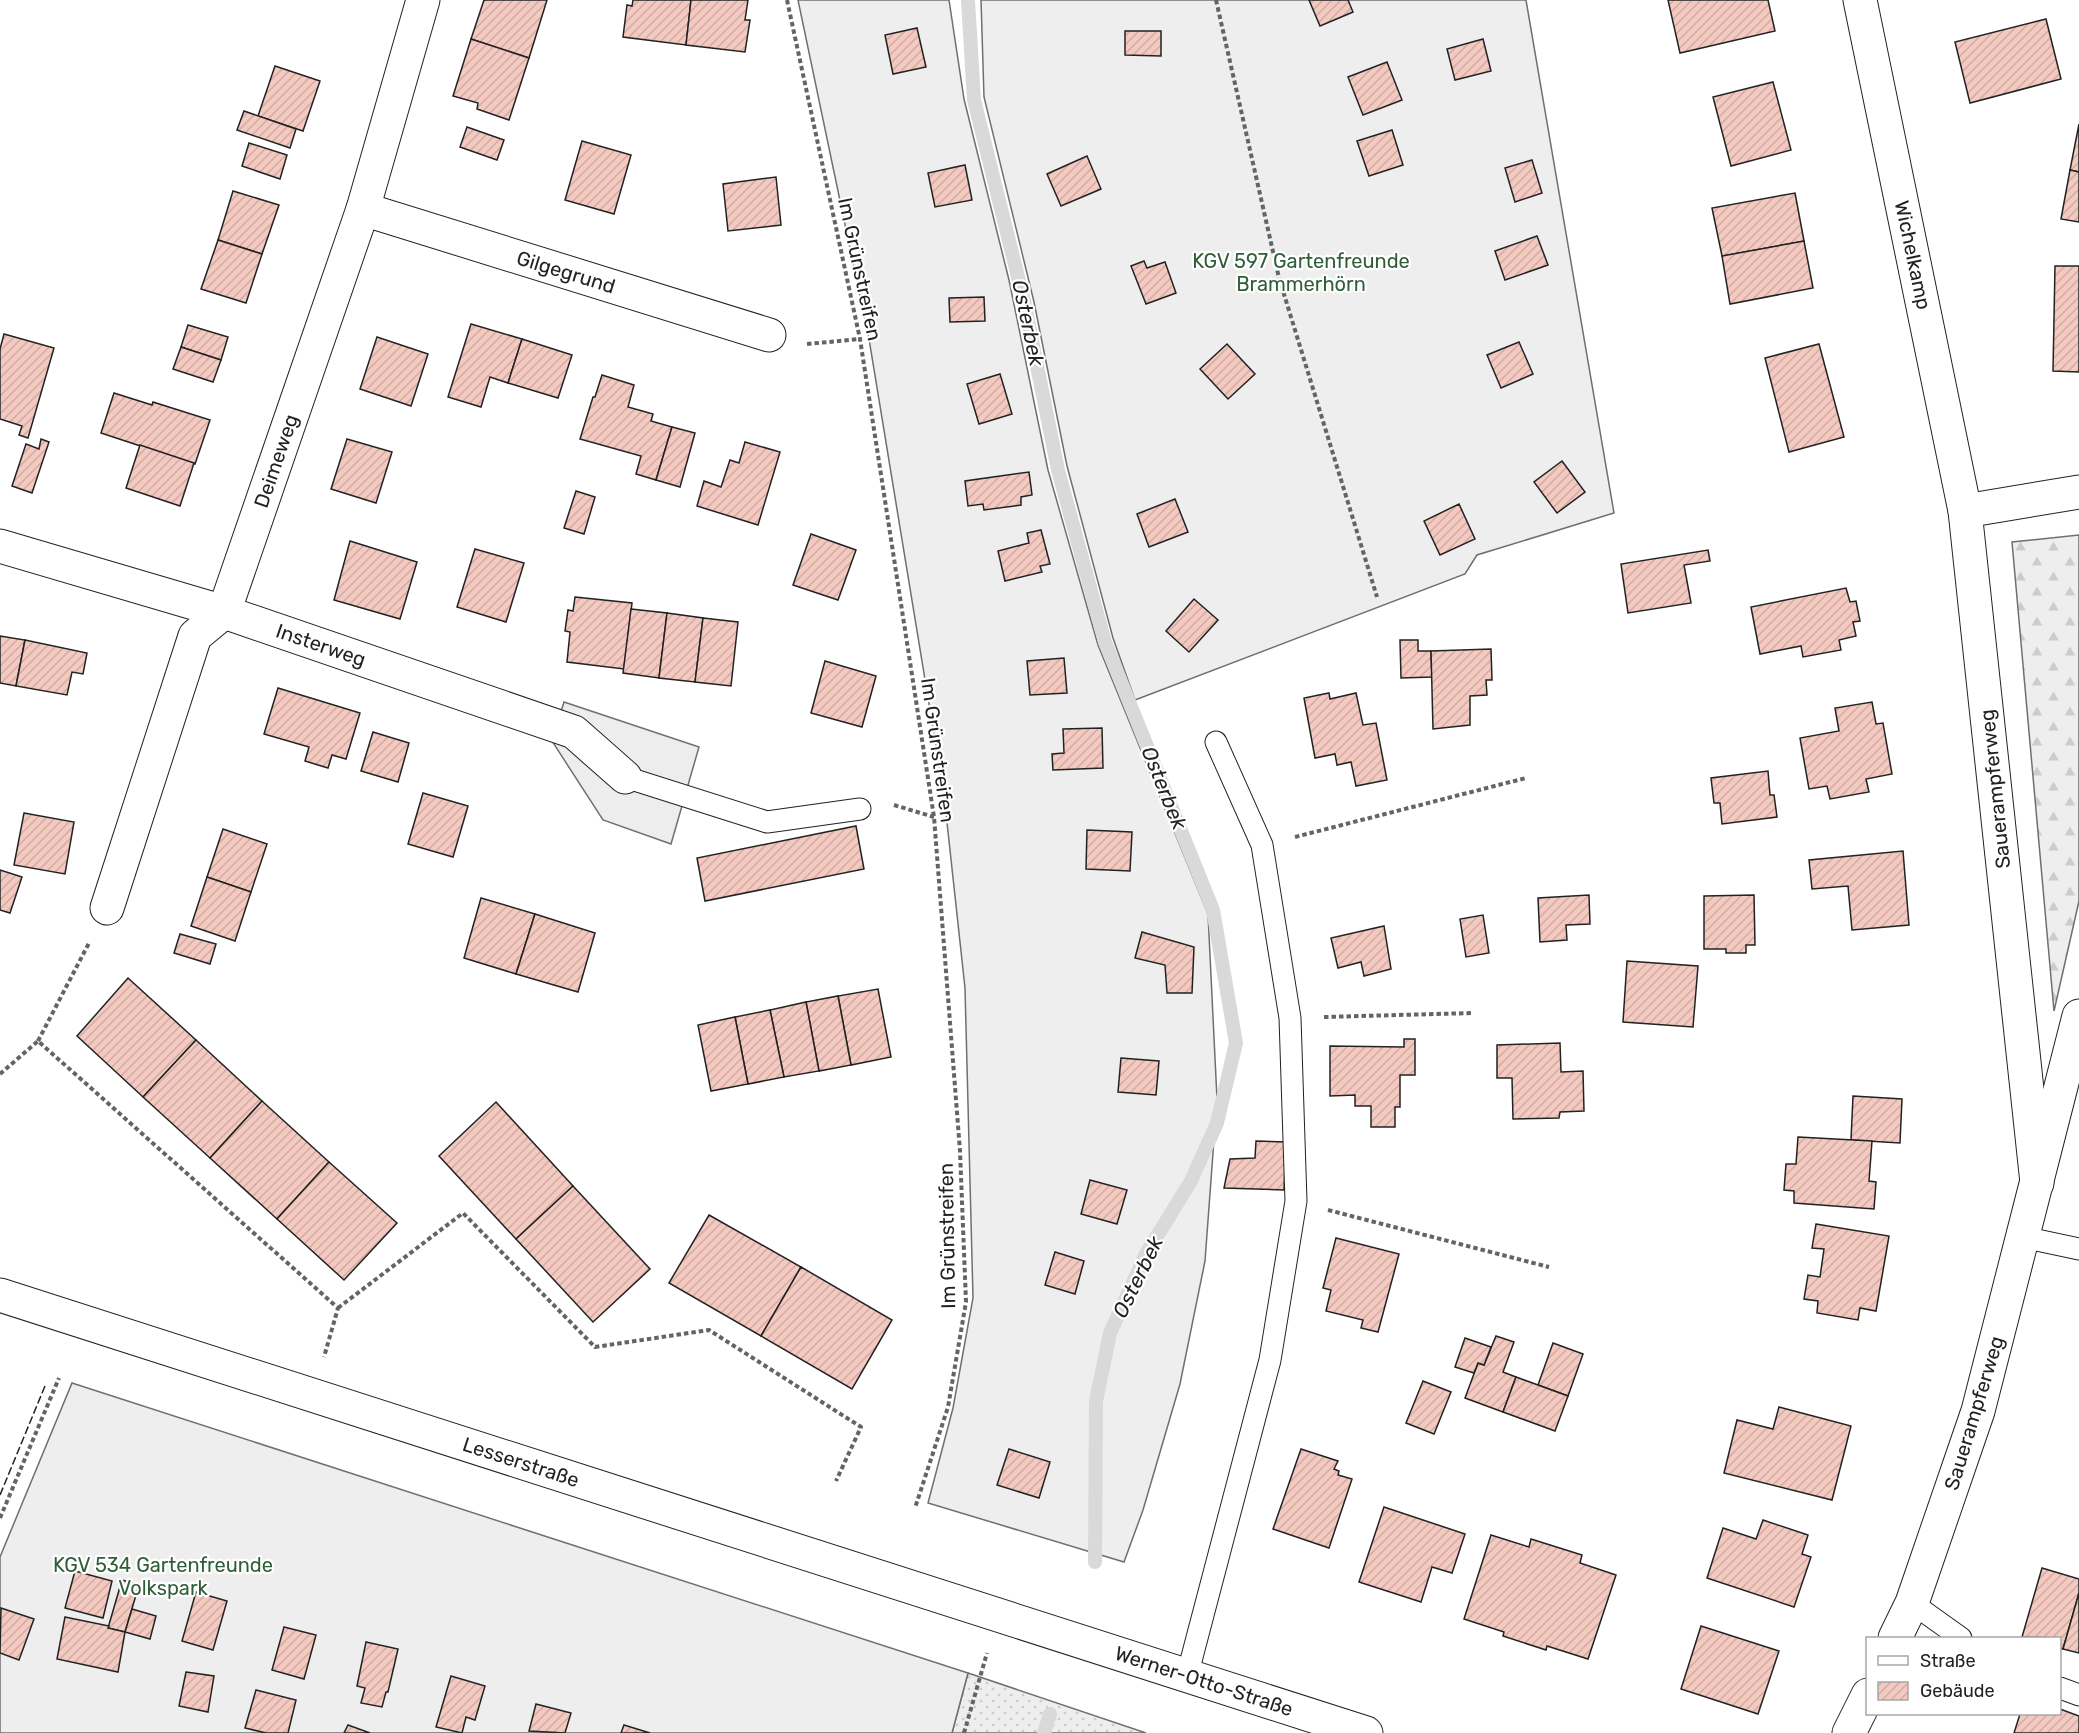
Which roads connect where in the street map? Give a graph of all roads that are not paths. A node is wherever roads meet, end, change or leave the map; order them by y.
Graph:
1 (423, 0) edge
2 (1860, 0) edge
3 (363, 209) junction
4 (769, 335) road end
5 (2079, 492) edge
6 (1965, 511) junction
7 (0, 546) edge
8 (224, 612) junction
9 (1216, 742) dead end
10 (625, 777) joint
11 (860, 809) dead end
12 (106, 908) road end
13 (2079, 1016) edge
14 (2037, 1183) junction
15 (2023, 1237) junction
16 (2079, 1249) edge
17 (0, 1295) edge
18 (1912, 1603) junction
19 (1042, 1629) joint
20 (1895, 1637) edge
21 (1960, 1637) edge
22 (1187, 1676) junction
23 (2061, 1688) edge
24 (2079, 1695) edge
25 (1866, 1699) edge
26 (1366, 1733) edge
27 (1849, 1733) edge

1 - 3 street, Deimeweg
2 - 6 street, Wichelkamp
3 - 4 street, Gilgegrund
3 - 8 street, Deimeweg
5 - 6 street
6 - 14 street, Sauerampferweg
7 - 8 street, Insterweg
8 - 10 street, Insterweg
8 - 12 street
9 - 22 lane
10 - 11 lane
13 - 14 street, Sauerampferweg
14 - 15 street, Sauerampferweg
15 - 16 lane
15 - 18 street, Sauerampferweg
17 - 19 street, Lesserstraße
18 - 20 street, Sauerampferweg
18 - 21 lane
19 - 22 street, Werner-Otto-Straße
22 - 26 street, Werner-Otto-Straße
23 - 24 lane
25 - 27 street

